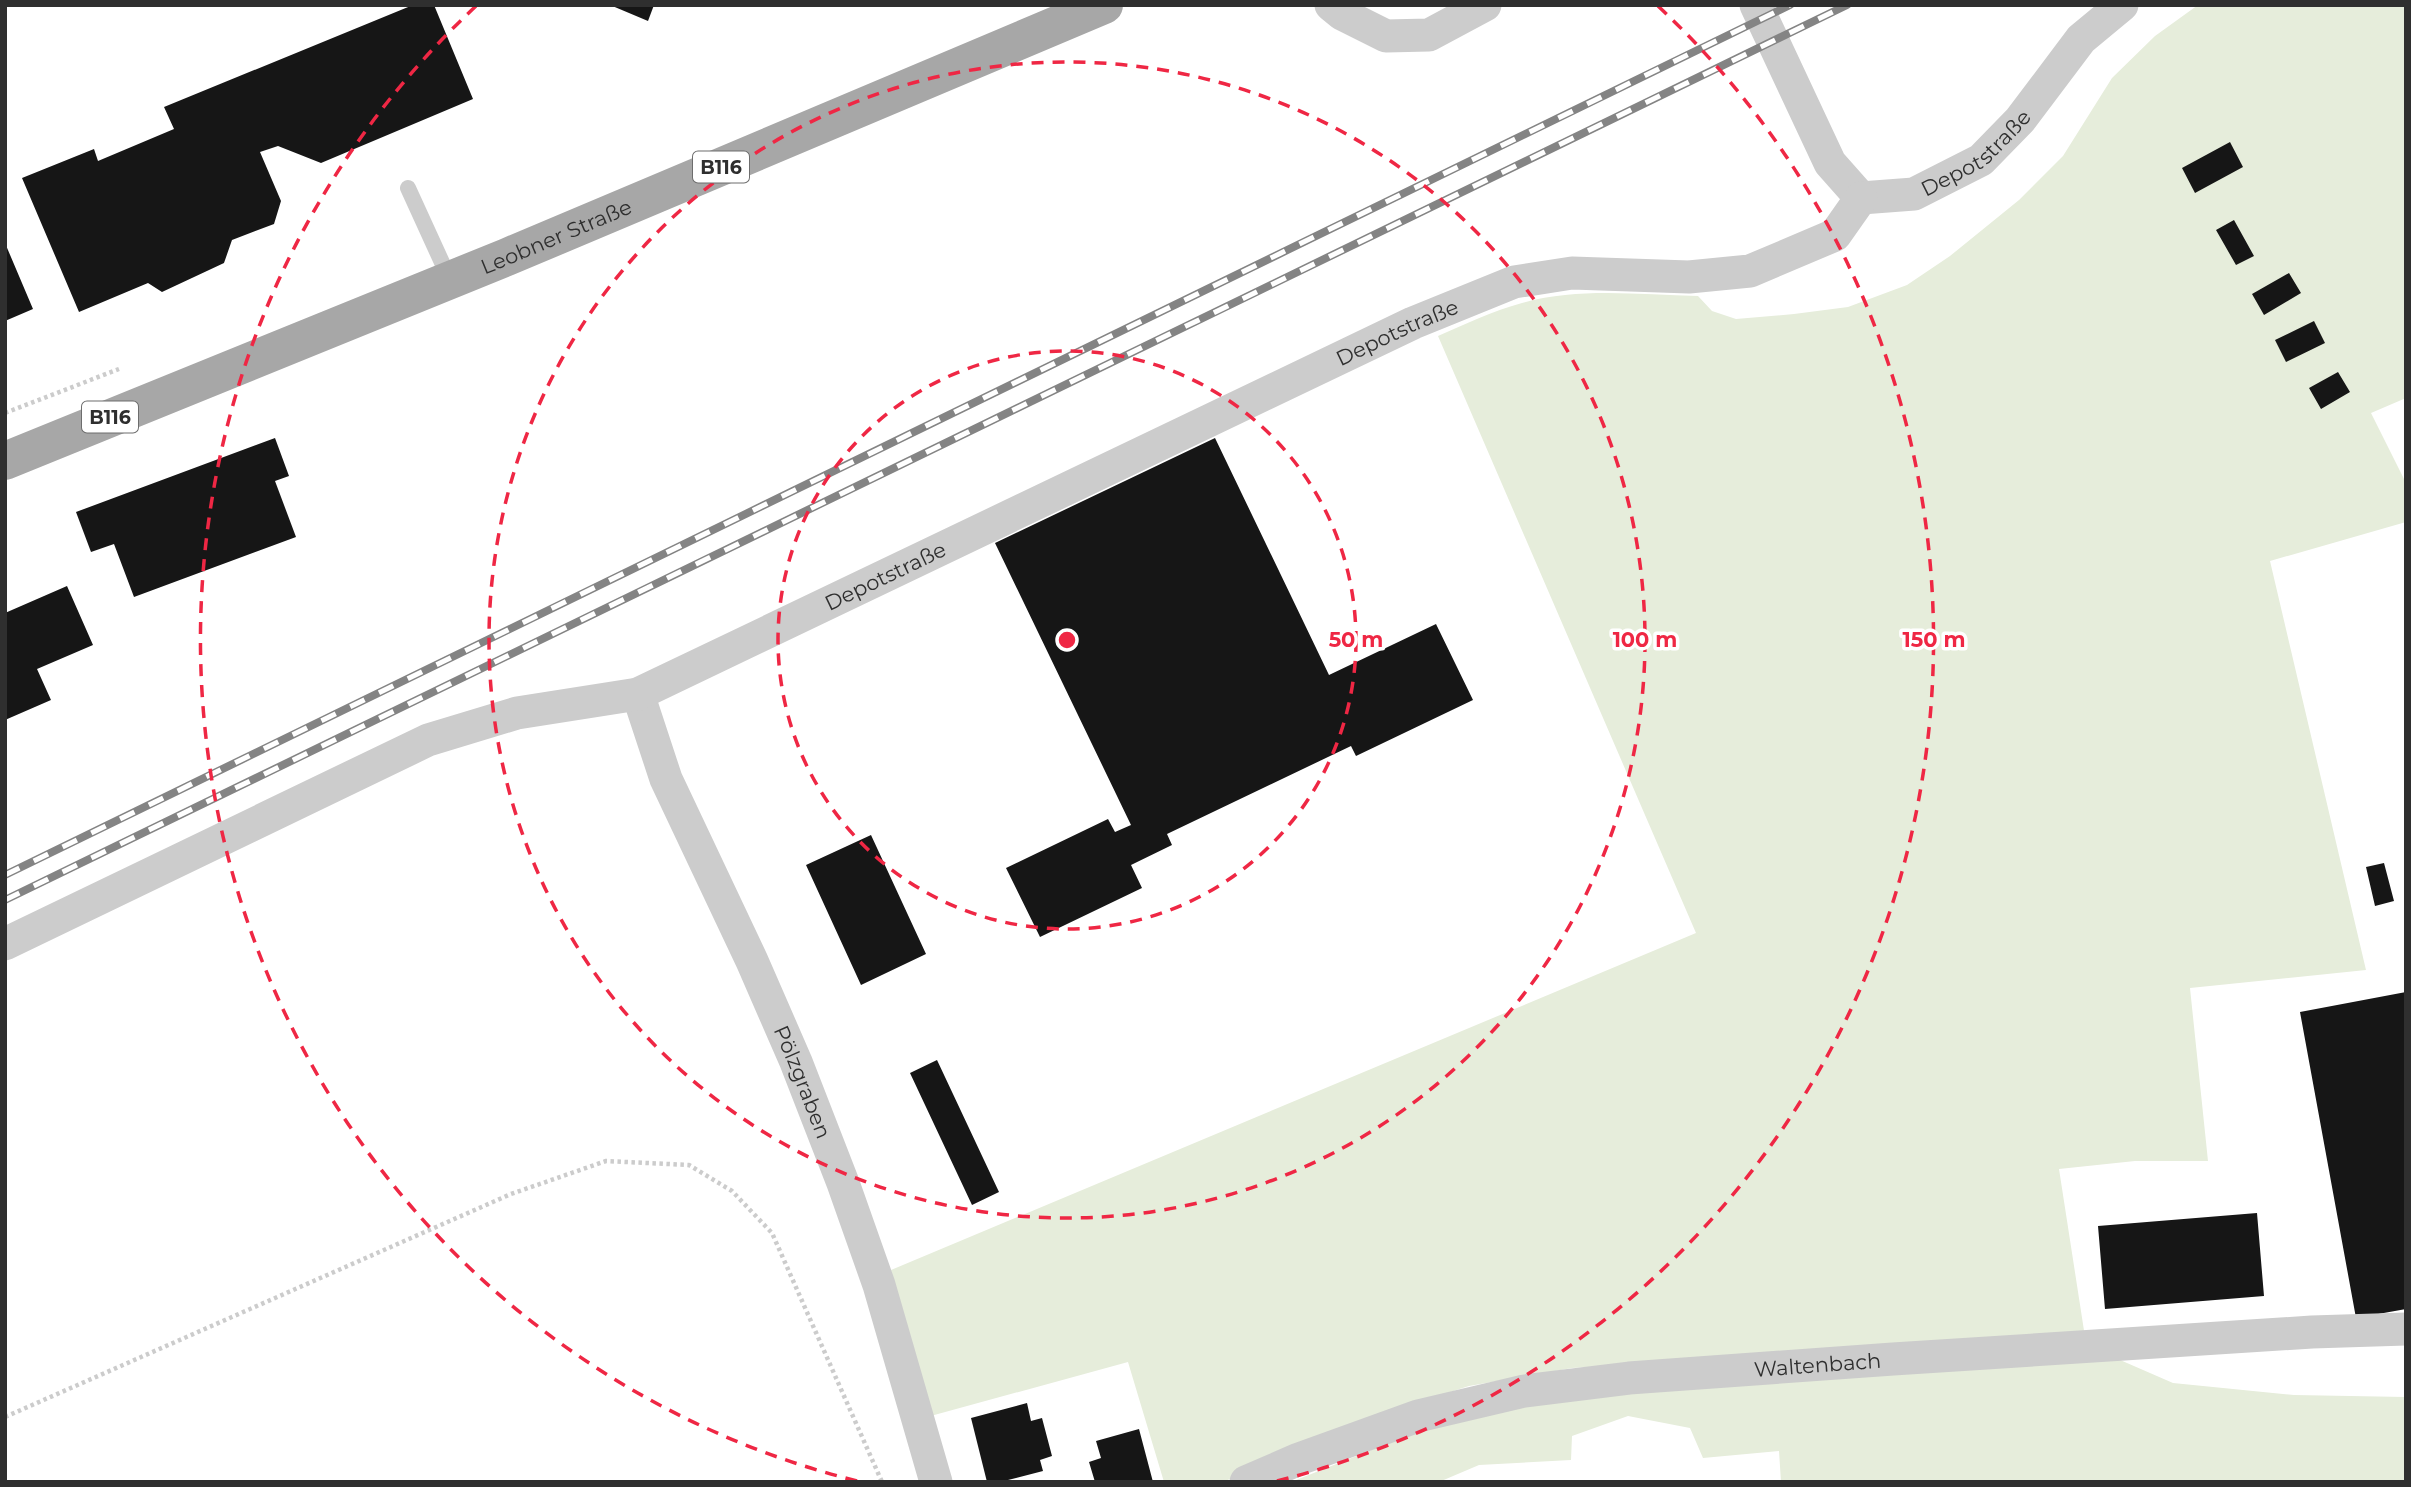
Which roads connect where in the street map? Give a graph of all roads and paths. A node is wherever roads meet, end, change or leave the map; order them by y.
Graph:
1 (1104, 5) edge
2 (1331, 5) edge
3 (1485, 5) edge
4 (1756, 5) edge
5 (2122, 5) edge
6 (408, 188) dead end
7 (1861, 198) junction
8 (450, 280) junction
9 (5, 460) edge
10 (638, 694) junction
11 (5, 944) edge
12 (2406, 1329) edge
13 (5, 1417) edge
14 (882, 1482) edge
15 (936, 1482) edge
16 (1246, 1482) edge

1 - 8 main road, Leobner Straße / B116
2 - 3 street
4 - 7 street
5 - 7 street, Depotstraße
6 - 8 lane
7 - 10 street, Depotstraße
8 - 9 main road, Leobner Straße / B116
10 - 11 street, Depotstraße
10 - 15 street, Pölzgraben
12 - 16 street, Waltenbach
13 - 14 path

